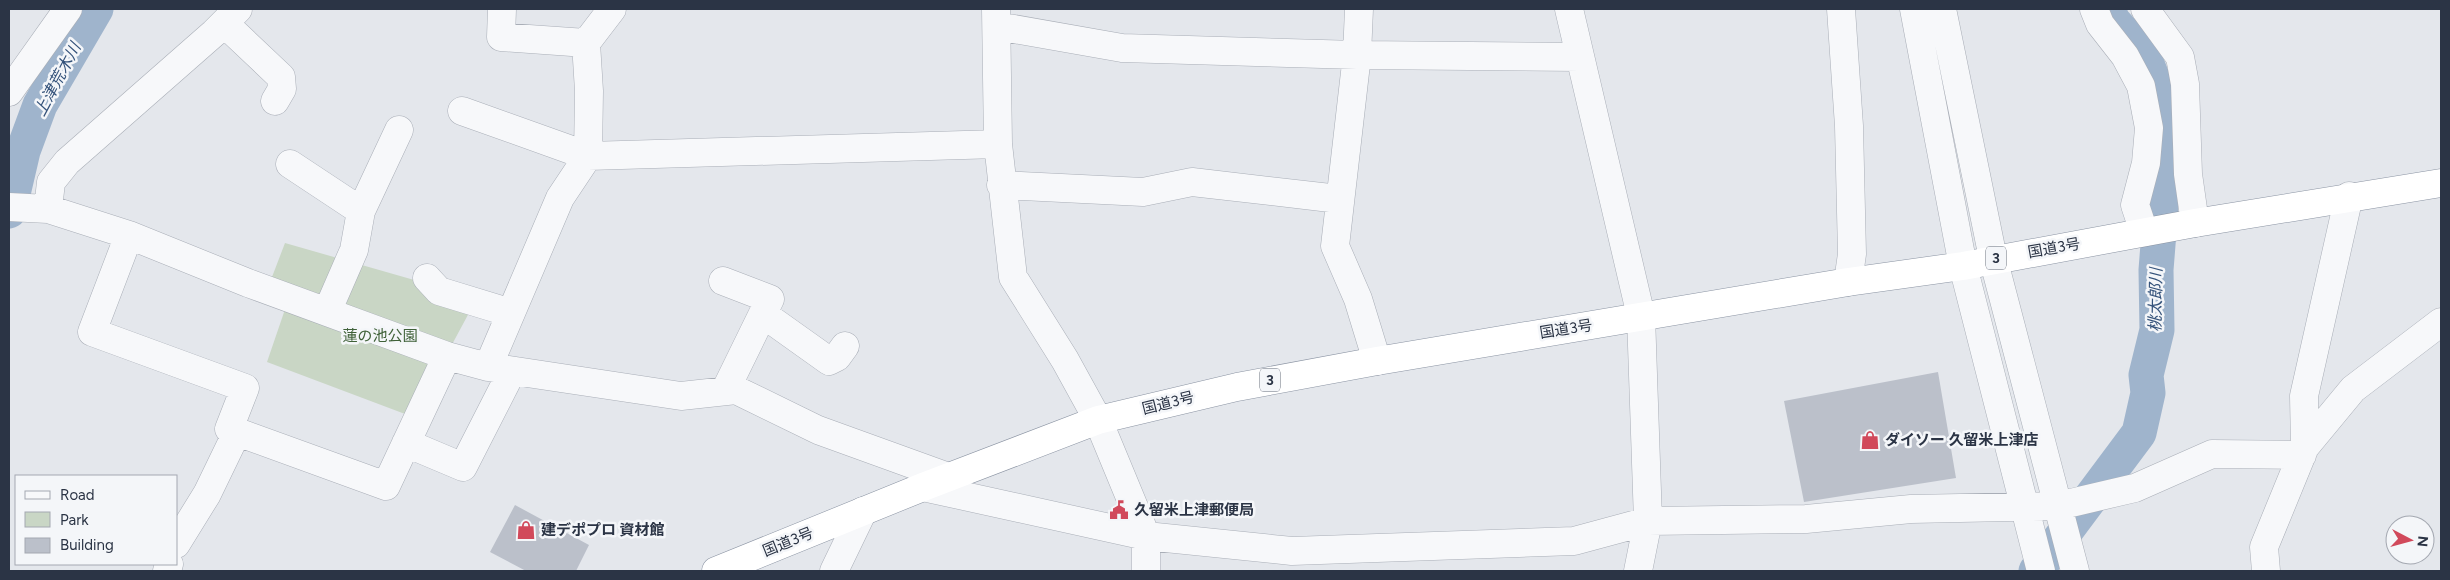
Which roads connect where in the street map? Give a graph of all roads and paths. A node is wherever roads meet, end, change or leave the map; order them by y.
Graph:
1 (68, 9) edge
2 (502, 9) edge
3 (612, 9) edge
4 (1359, 9) edge
5 (1569, 9) edge
6 (1841, 9) edge
7 (1914, 9) edge
8 (1942, 9) edge
9 (2094, 9) edge
10 (2145, 9) edge
11 (231, 16) edge
12 (996, 17) edge
13 (586, 43) junction
14 (1357, 55) junction
15 (1580, 56) junction
16 (9, 92) edge
17 (275, 101) dead end
18 (462, 111) dead end
19 (399, 130) dead end
20 (998, 144) junction
21 (588, 156) junction
22 (290, 164) dead end
23 (2441, 183) edge
24 (1001, 185) junction
25 (2349, 196) junction
26 (1339, 199) junction
27 (9, 207) edge
28 (48, 209) junction
29 (361, 211) junction
30 (2190, 224) junction
31 (2144, 232) junction
32 (129, 235) junction
33 (1993, 258) junction
34 (1963, 266) junction
35 (427, 278) dead end
36 (723, 281) dead end
37 (1848, 282) junction
38 (327, 312) junction
39 (511, 313) junction
40 (763, 314) junction
41 (1640, 316) junction
42 (2441, 322) edge
43 (845, 346) dead end
44 (447, 356) junction
45 (1377, 360) junction
46 (500, 369) junction
47 (725, 391) junction
48 (1098, 420) junction
49 (238, 432) junction
50 (406, 443) junction
51 (2303, 451) junction
52 (948, 477) junction
53 (923, 487) junction
54 (2023, 506) junction
55 (2058, 506) junction
56 (863, 511) junction
57 (1648, 521) junction
58 (1146, 536) junction
59 (178, 541) edge
60 (1351, 560) edge
61 (716, 571) edge
62 (835, 571) edge
63 (1146, 571) edge
64 (1638, 571) edge
65 (2041, 571) edge
66 (2075, 571) edge
67 (2266, 571) edge

1 - 16 street
2 - 13 street
3 - 13 street
4 - 14 street
5 - 15 street
6 - 37 street
7 - 34 street
8 - 33 street
9 - 31 street
10 - 30 street
11 - 17 street
11 - 28 street
12 - 14 street
12 - 20 street
13 - 21 street
14 - 15 street
14 - 26 street
15 - 41 street
18 - 21 street
19 - 29 street
20 - 21 street
20 - 24 street
21 - 39 street
22 - 29 street
23 - 25 highway, 国道3号 / 3
24 - 26 street
24 - 48 street
25 - 30 highway, 国道3号 / 3
25 - 51 street
26 - 45 street
27 - 28 street
28 - 32 street
29 - 38 street
30 - 31 highway, 国道3号 / 3
31 - 33 highway, 国道3号 / 3
32 - 38 street
32 - 49 street
33 - 34 highway, 国道3号 / 3
33 - 55 street
34 - 37 highway, 国道3号 / 3
34 - 54 street
35 - 39 street
36 - 40 street
37 - 41 highway, 国道3号 / 3
38 - 44 street
39 - 46 street
40 - 43 street
40 - 47 street
41 - 45 highway, 国道3号 / 3
41 - 57 street
42 - 51 street
44 - 46 street
44 - 50 street
45 - 48 highway, 国道3号 / 3
46 - 47 street
46 - 50 street
47 - 52 street
48 - 52 highway, 国道3号 / 3
48 - 58 street
49 - 50 street
49 - 59 street
51 - 55 street
51 - 67 street
52 - 53 highway, 国道3号 / 3
53 - 56 highway, 国道3号 / 3
53 - 58 street
54 - 55 street
54 - 57 street
54 - 65 street
55 - 66 street
56 - 61 highway, 国道3号 / 3
56 - 62 street
57 - 60 street
57 - 64 street
58 - 60 street
58 - 63 street

